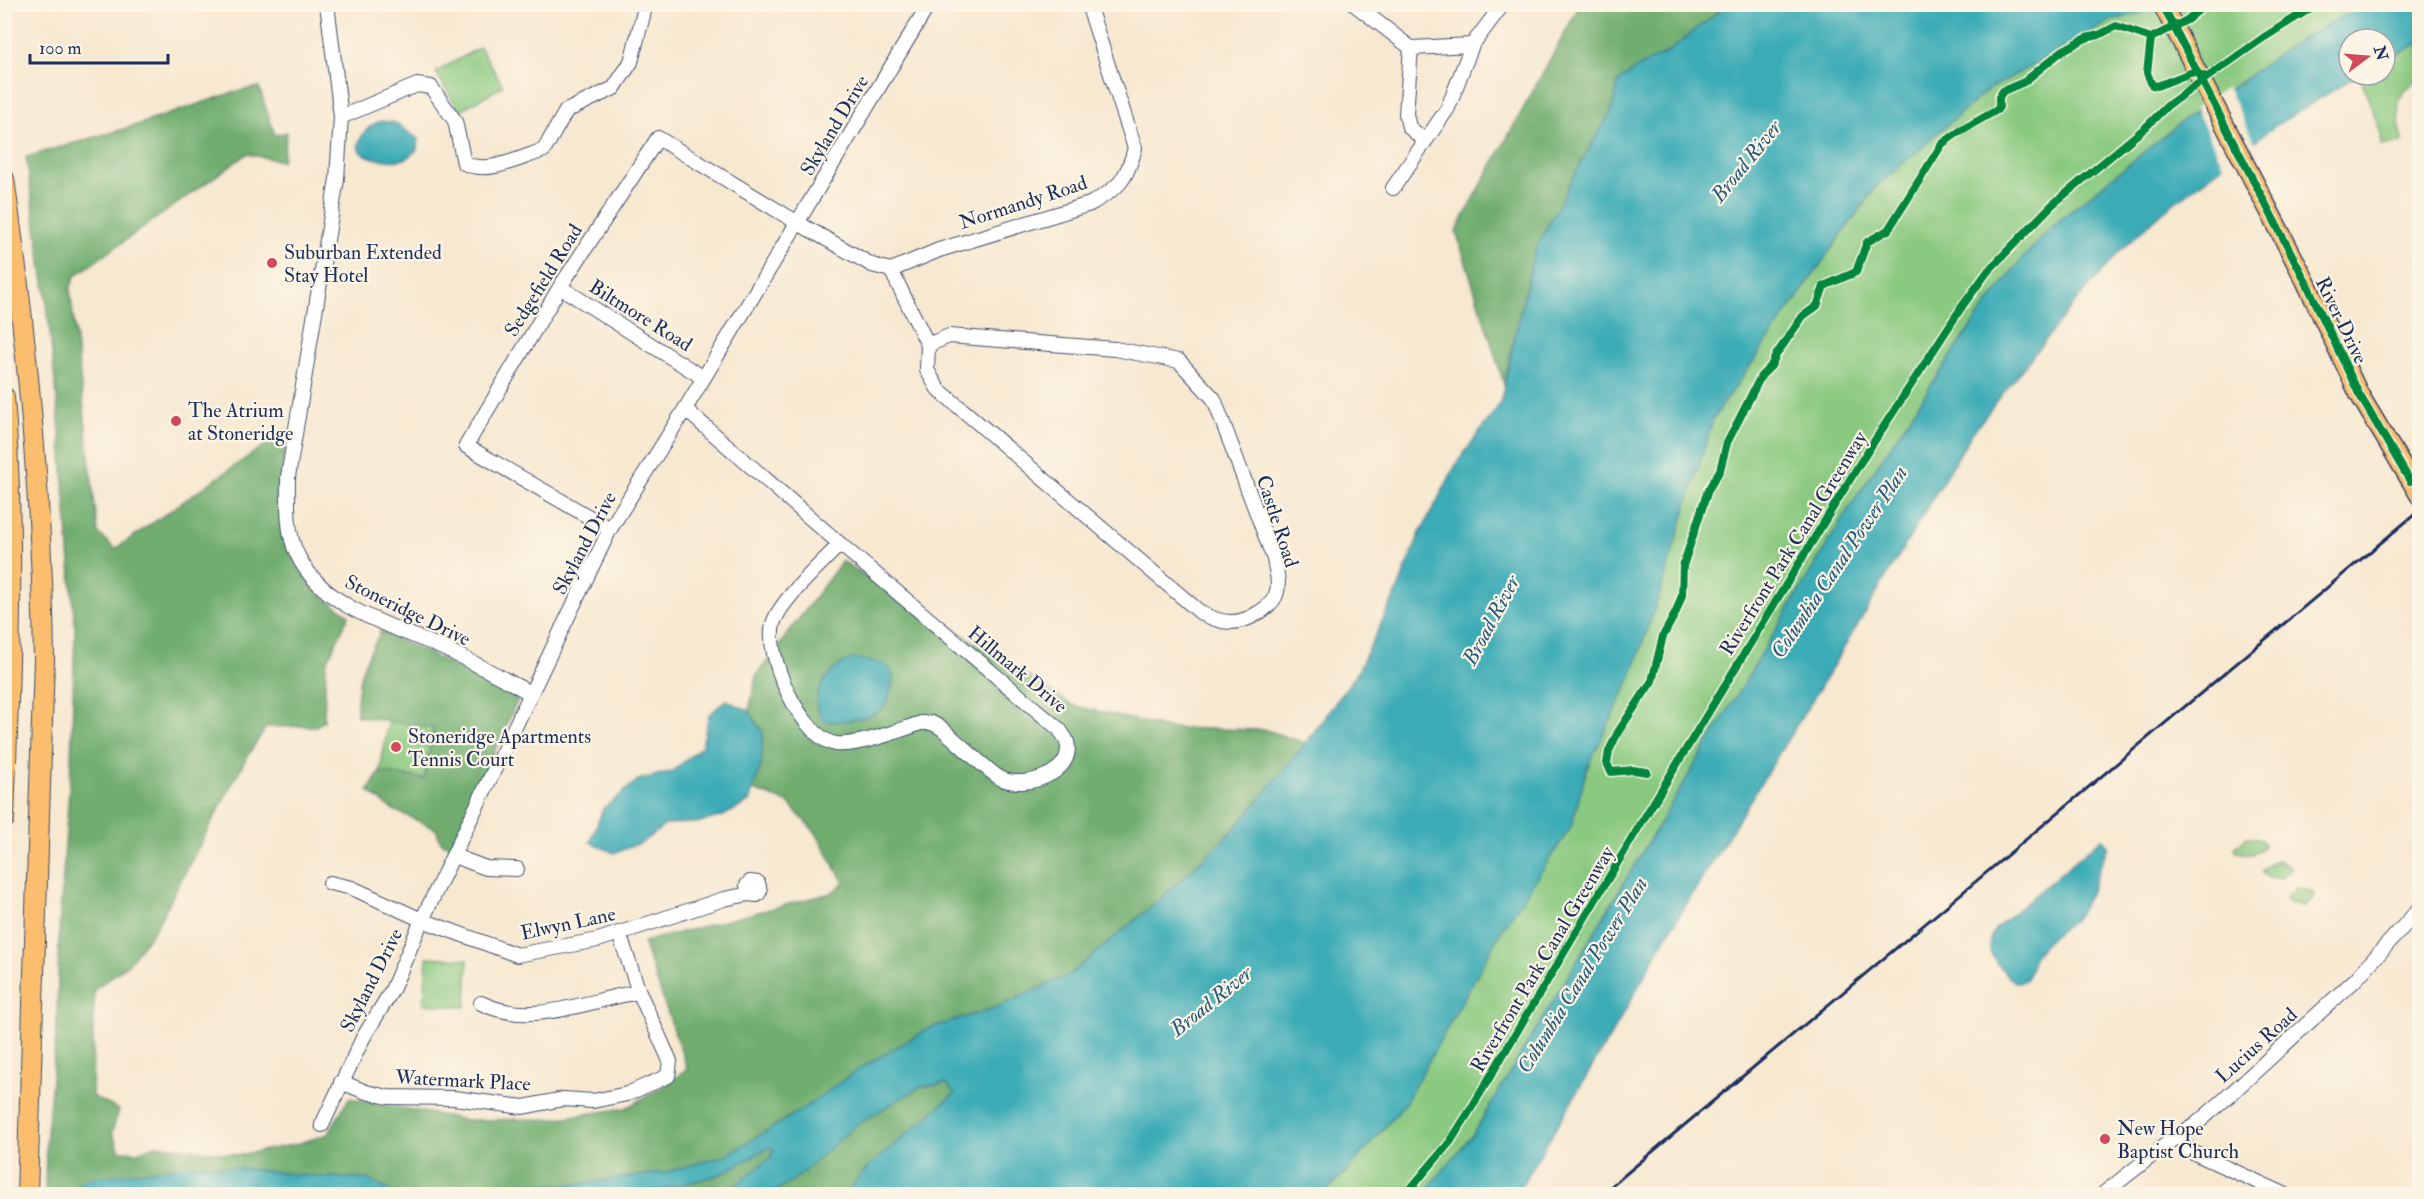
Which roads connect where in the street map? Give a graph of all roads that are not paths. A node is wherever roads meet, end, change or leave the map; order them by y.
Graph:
1 (327, 4) edge
2 (646, 4) edge
3 (929, 4) edge
4 (1088, 4) edge
5 (1354, 4) edge
6 (1503, 4) edge
7 (2162, 4) edge
8 (1472, 45) junction
9 (1411, 48) junction
10 (341, 117) junction
11 (1425, 141) junction
12 (4, 180) edge
13 (1393, 188) dead end
14 (798, 223) junction
15 (891, 270) junction
16 (560, 286) junction
17 (928, 345) junction
18 (702, 377) junction
19 (4, 397) edge
20 (685, 409) junction
21 (2415, 488) edge
22 (610, 529) junction
23 (840, 544) junction
24 (530, 693) junction
25 (4, 819) edge
26 (454, 856) junction
27 (517, 869) dead end
28 (330, 883) dead end
29 (749, 894) dead end
30 (2420, 908) edge
31 (422, 920) junction
32 (619, 933) junction
33 (639, 992) junction
34 (481, 1003) dead end
35 (341, 1082) junction
36 (322, 1125) dead end
37 (2178, 1135) junction
38 (27, 1194) edge
39 (2103, 1194) edge
40 (2284, 1194) edge

1 - 10 street, Stoneridge Drive
2 - 10 street
3 - 14 street, Skyland Drive
4 - 15 street, Normandy Road
5 - 9 street
6 - 8 street
7 - 21 main road, River Drive
8 - 9 street
8 - 11 street
9 - 11 street
10 - 24 street, Stoneridge Drive
11 - 13 street
12 - 38 highway
14 - 15 street
14 - 16 street, Sedgefield Road
14 - 18 street, Skyland Drive
15 - 17 street, Castle Road
16 - 18 street, Biltmore Road
16 - 22 street, Sedgefield Road
17 - 17 street, Castle Road
18 - 20 street, Skyland Drive
19 - 25 highway
20 - 22 street, Skyland Drive
20 - 23 street, Hillmark Drive
22 - 24 street, Skyland Drive
23 - 23 street, Hillmark Drive
24 - 26 street, Skyland Drive
26 - 27 street
26 - 31 street, Skyland Drive
28 - 31 street, Elwyn Lane
29 - 32 street, Elwyn Lane
30 - 37 street, Lucius Road
31 - 32 street, Elwyn Lane
31 - 35 street, Skyland Drive
32 - 33 street, Watermark Place
33 - 34 street
33 - 35 street, Watermark Place
35 - 36 street, Skyland Drive
37 - 39 street, Lucius Road
37 - 40 street

